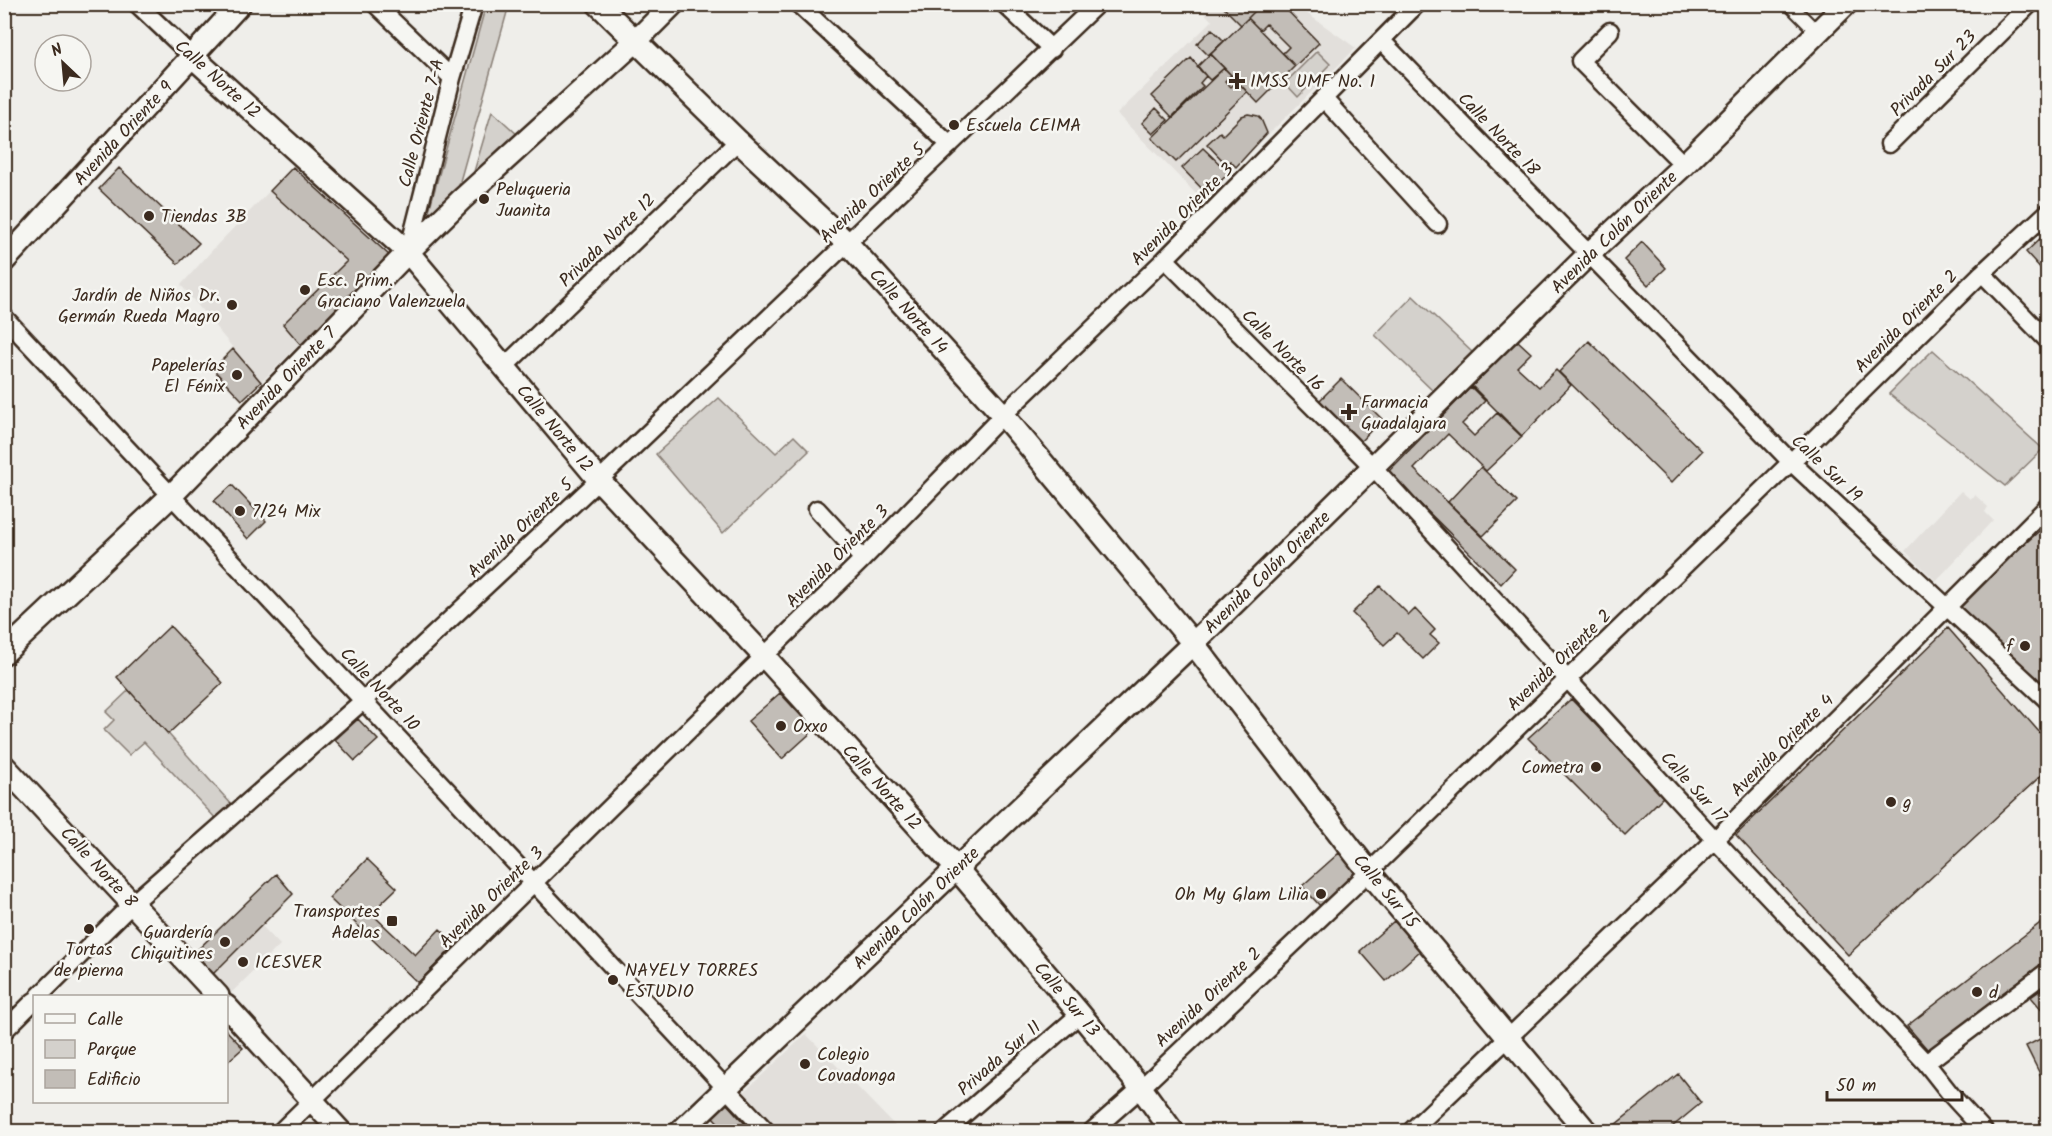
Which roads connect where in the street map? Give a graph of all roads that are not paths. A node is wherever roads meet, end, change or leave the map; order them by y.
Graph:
1 (137, 4) edge
2 (240, 4) edge
3 (375, 4) edge
4 (474, 4) edge
5 (598, 4) edge
6 (673, 4) edge
7 (798, 4) edge
8 (1004, 4) edge
9 (1097, 4) edge
10 (1417, 4) edge
11 (1789, 4) edge
12 (1846, 4) edge
13 (2030, 4) edge
14 (1610, 31) dead end
15 (1818, 33) junction
16 (636, 41) junction
17 (1382, 41) junction
18 (1052, 49) junction
19 (193, 57) junction
20 (452, 78) junction
21 (1324, 99) junction
22 (738, 141) junction
23 (1889, 144) dead end
24 (951, 145) junction
25 (1684, 165) junction
26 (2048, 212) edge
27 (1438, 224) dead end
28 (847, 243) junction
29 (408, 252) junction
30 (1589, 254) junction
31 (1165, 259) junction
32 (4, 261) edge
33 (1982, 273) junction
34 (4, 317) edge
35 (2048, 341) edge
36 (504, 367) junction
37 (1003, 415) junction
38 (1791, 462) junction
39 (1374, 468) junction
40 (599, 480) junction
41 (171, 496) junction
42 (2048, 506) edge
43 (817, 509) dead end
44 (863, 559) junction
45 (1947, 607) junction
46 (1193, 643) junction
47 (4, 653) edge
48 (763, 655) junction
49 (1568, 678) junction
50 (364, 700) junction
51 (2048, 701) edge
52 (4, 766) edge
53 (1716, 840) junction
54 (957, 868) junction
55 (1369, 872) junction
56 (533, 883) junction
57 (133, 903) junction
58 (2048, 971) edge
59 (40, 995) edge
60 (217, 995) edge
61 (33, 1002) edge
62 (228, 1008) edge
63 (1080, 1014) junction
64 (4, 1031) edge
65 (1509, 1036) junction
66 (1926, 1063) junction
67 (726, 1088) junction
68 (1141, 1088) junction
69 (312, 1100) junction
70 (280, 1131) edge
71 (341, 1131) edge
72 (680, 1131) edge
73 (767, 1131) edge
74 (944, 1131) edge
75 (1091, 1131) edge
76 (1173, 1131) edge
77 (1410, 1131) edge
78 (1587, 1131) edge
79 (1985, 1131) edge

1 - 19 street, Calle Norte 12
2 - 19 street, Avenida Oriente 9
3 - 20 street
4 - 20 street, Calle Oriente 7-A
5 - 16 street, Calle Norte 14
6 - 16 street, Avenida Oriente 7
7 - 24 street
8 - 18 street
9 - 18 street, Avenida Oriente 5
10 - 17 street, Avenida Oriente 3
11 - 15 street
12 - 15 street, Avenida Colón Oriente
13 - 23 street, Privada Sur 23
14 - 25 street
15 - 25 street, Avenida Colón Oriente
16 - 22 street, Calle Norte 14
16 - 29 street, Avenida Oriente 7
17 - 21 street, Avenida Oriente 3
17 - 30 street, Calle Norte 18
18 - 24 street, Avenida Oriente 5
19 - 29 street, Calle Norte 12
19 - 32 street, Avenida Oriente 9
20 - 29 street, Calle Oriente 7-A
21 - 27 street
21 - 31 street, Avenida Oriente 3
22 - 28 street, Calle Norte 14
22 - 36 street, Privada Norte 12
24 - 28 street, Avenida Oriente 5
25 - 30 street, Avenida Colón Oriente
26 - 33 street, Avenida Oriente 2
28 - 37 street, Calle Norte 14
28 - 40 street, Avenida Oriente 5
29 - 36 street, Calle Norte 12
29 - 41 street, Avenida Oriente 7
30 - 38 street, Calle Sur 19
30 - 39 street, Avenida Colón Oriente
31 - 37 street, Avenida Oriente 3
31 - 39 street, Calle Norte 16
33 - 35 street
33 - 38 street, Avenida Oriente 2
34 - 41 street, Calle Norte 10
36 - 40 street, Calle Norte 12
37 - 44 street, Avenida Oriente 3
37 - 46 street, Calle Norte 14
38 - 45 street, Calle Sur 19
38 - 49 street, Avenida Oriente 2
39 - 46 street, Avenida Colón Oriente
39 - 49 street, Calle Sur 17
40 - 48 street, Calle Norte 12
40 - 50 street, Avenida Oriente 5
41 - 47 street, Avenida Oriente 7
41 - 50 street, Calle Norte 10
42 - 45 street, Avenida Oriente 4
43 - 44 street
44 - 48 street, Avenida Oriente 3
45 - 51 street, Calle Sur 19
45 - 53 street, Avenida Oriente 4
46 - 54 street, Avenida Colón Oriente
46 - 55 street, Calle Sur 15
48 - 54 street, Calle Norte 12
48 - 56 street, Avenida Oriente 3
49 - 53 street, Calle Sur 17
49 - 55 street, Avenida Oriente 2
50 - 56 street, Calle Norte 10
50 - 57 street, Avenida Oriente 5
52 - 57 street, Calle Norte 8
53 - 65 street, Avenida Oriente 4
53 - 66 street, Calle Sur 17
54 - 63 street, Calle Sur 13
54 - 67 street, Avenida Colón Oriente
55 - 65 street, Calle Sur 15
55 - 68 street, Avenida Oriente 2
56 - 67 street, Calle Norte 10
56 - 69 street, Avenida Oriente 3
57 - 59 street, Avenida Oriente 5
57 - 60 street, Calle Norte 8
58 - 66 street
61 - 64 street
62 - 69 street
63 - 68 street, Calle Sur 13
63 - 74 street, Privada Sur 11
65 - 77 street, Avenida Oriente 4
65 - 78 street, Calle Sur 15
66 - 79 street, Calle Sur 17
67 - 72 street, Avenida Colón Oriente
67 - 73 street, Calle Norte 10
68 - 75 street, Avenida Oriente 2
68 - 76 street, Calle Sur 13
69 - 70 street, Avenida Oriente 3
69 - 71 street

